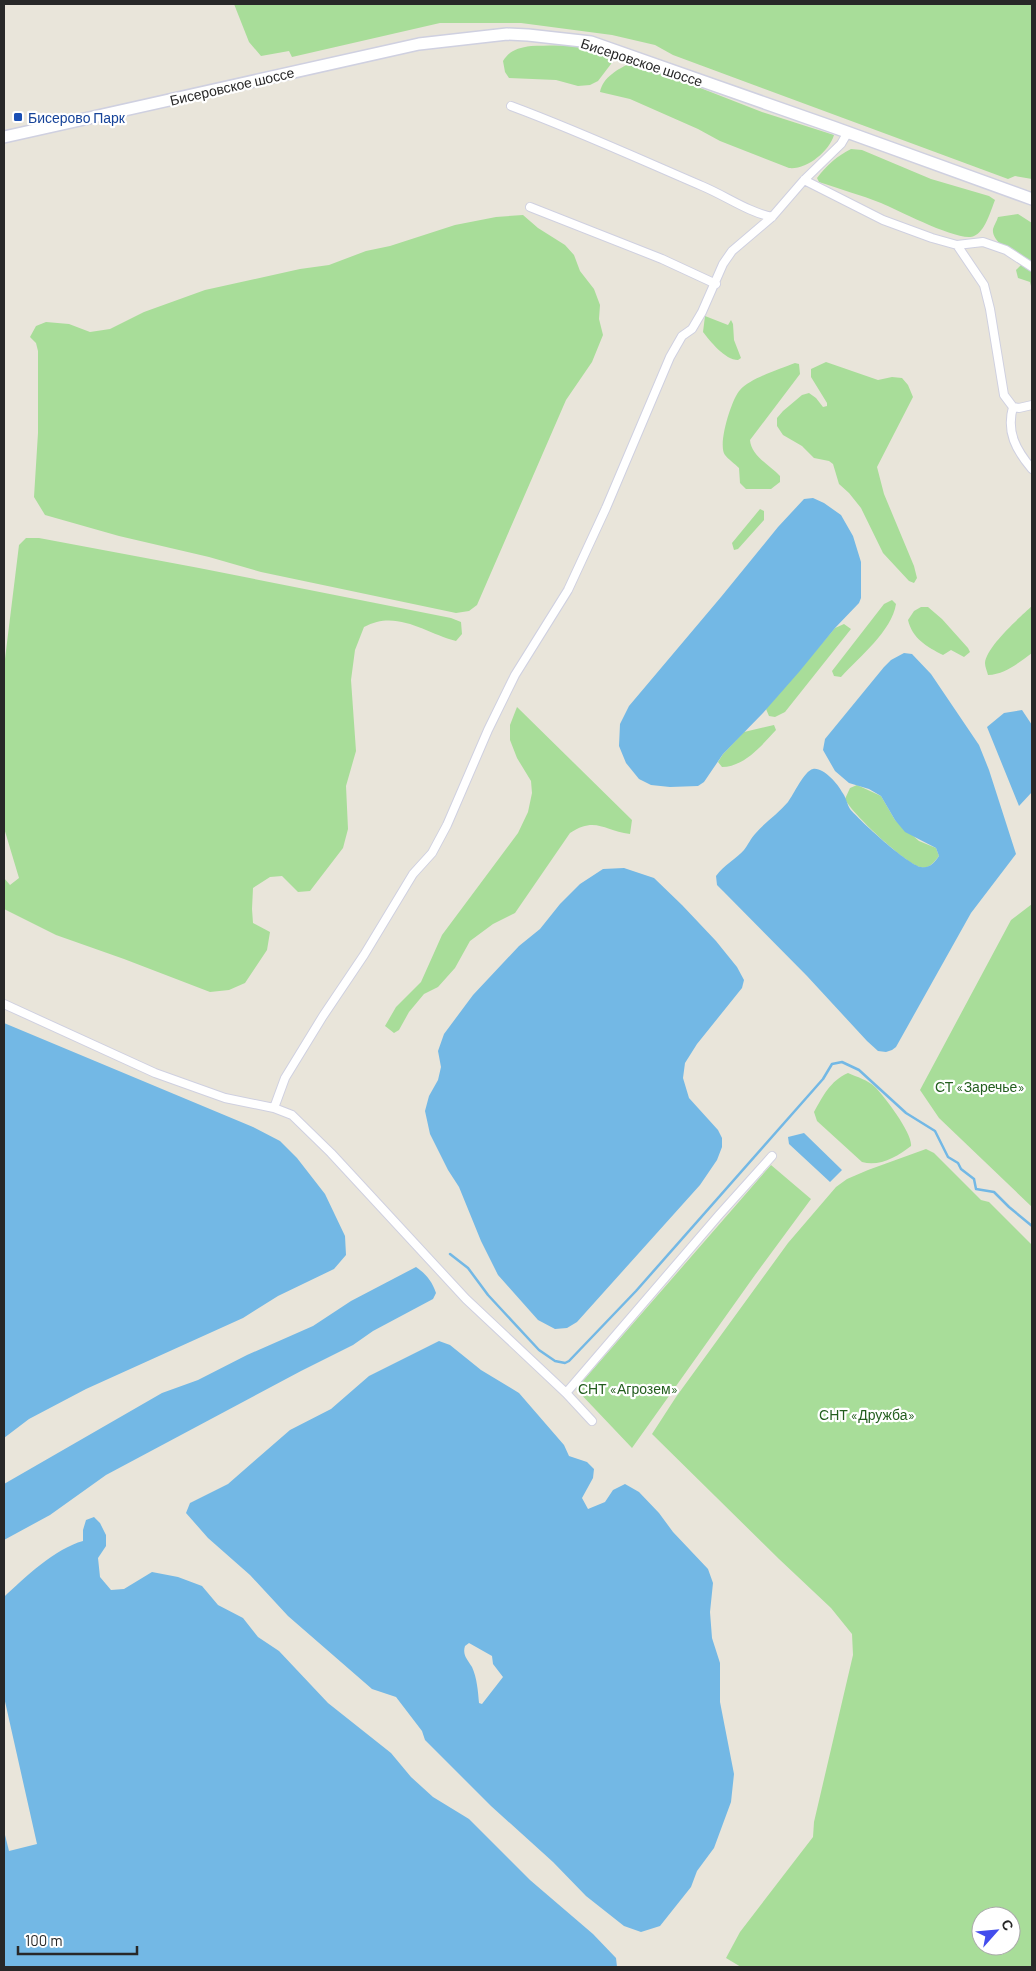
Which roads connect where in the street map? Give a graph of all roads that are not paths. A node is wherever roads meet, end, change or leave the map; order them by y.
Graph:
1 (511, 106) dead end
2 (848, 132) junction
3 (4, 137) edge
4 (804, 180) junction
5 (1032, 199) edge
6 (530, 207) dead end
7 (772, 218) junction
8 (957, 245) junction
9 (1032, 267) edge
10 (716, 284) junction
11 (1032, 405) edge
12 (1013, 407) junction
13 (1032, 469) edge
14 (4, 1004) edge
15 (274, 1108) junction
16 (772, 1156) dead end
17 (566, 1394) junction
18 (592, 1421) dead end

1 - 7 street
2 - 3 main road, Бисеровское шоссе
2 - 4 street
2 - 5 main road, Бисеровское шоссе
4 - 7 street
4 - 8 street
6 - 10 street
7 - 10 street
8 - 9 street
8 - 12 street
10 - 15 street
11 - 12 street
12 - 13 street
14 - 15 street
15 - 17 street
16 - 17 street
17 - 18 street

